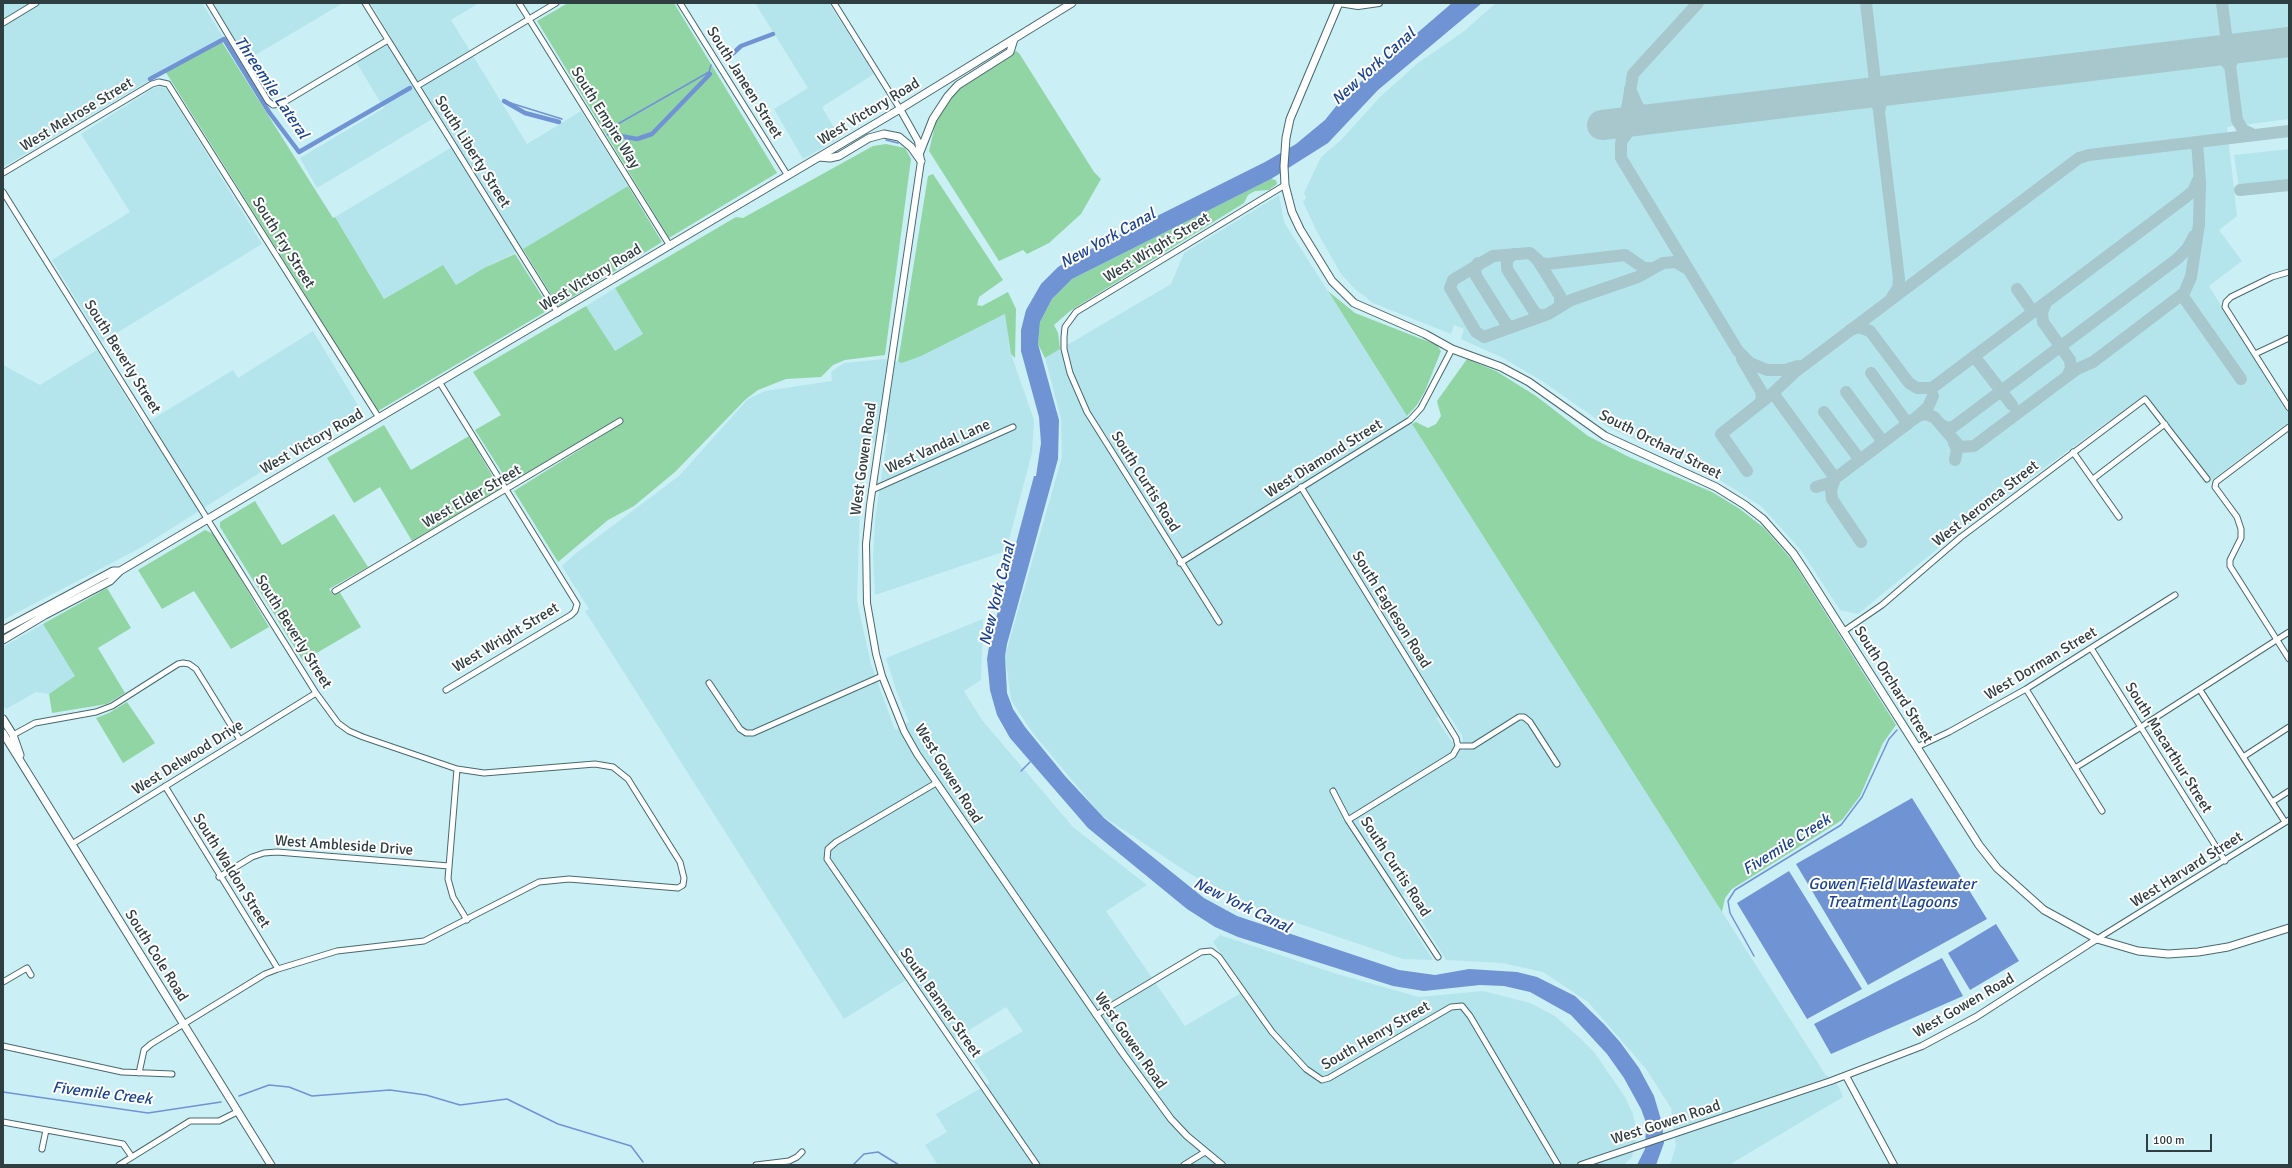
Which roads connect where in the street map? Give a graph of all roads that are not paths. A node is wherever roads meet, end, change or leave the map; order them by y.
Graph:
1 (36, 3) edge
2 (209, 3) edge
3 (365, 3) edge
4 (519, 3) edge
5 (556, 3) edge
6 (680, 3) edge
7 (834, 3) edge
8 (1072, 3) edge
9 (1339, 3) edge
10 (1379, 3) edge
11 (529, 19) junction
12 (3, 23) edge
13 (1014, 39) junction
14 (388, 40) junction
15 (164, 83) joint
16 (417, 86) junction
17 (900, 109) junction
18 (920, 152) junction
19 (819, 157) junction
20 (921, 161) junction
21 (3, 173) edge
22 (788, 176) junction
23 (1285, 185) junction
24 (3, 192) edge
25 (670, 246) junction
26 (2289, 272) edge
27 (558, 313) junction
28 (2289, 338) edge
29 (1064, 349) joint
30 (1452, 349) junction
31 (2255, 354) junction
32 (440, 382) junction
33 (2289, 408) edge
34 (379, 418) junction
35 (620, 422) dead end
36 (2165, 424) junction
37 (1014, 427) dead end
38 (2289, 427) edge
39 (2073, 452) junction
40 (2093, 479) junction
41 (2207, 479) dead end
42 (1301, 487) junction
43 (508, 490) junction
44 (872, 490) junction
45 (2119, 517) dead end
46 (208, 519) junction
47 (1180, 563) junction
48 (120, 570) junction
49 (98, 578) junction
50 (335, 591) dead end
51 (2174, 595) dead end
52 (79, 597) junction
53 (1219, 622) dead end
54 (3, 630) edge
55 (1844, 632) junction
56 (2289, 632) edge
57 (3, 640) edge
58 (2277, 640) junction
59 (2091, 648) junction
60 (2289, 659) edge
61 (882, 676) junction
62 (709, 683) dead end
63 (2026, 689) junction
64 (446, 690) dead end
65 (2200, 690) junction
66 (316, 693) junction
67 (3, 719) edge
68 (2142, 726) junction
69 (2289, 727) edge
70 (4, 734) edge
71 (13, 735) junction
72 (240, 740) junction
73 (1458, 746) junction
74 (1917, 747) junction
75 (2243, 757) junction
76 (21, 759) junction
77 (1557, 764) dead end
78 (2075, 768) junction
79 (457, 769) junction
80 (936, 783) junction
81 (165, 786) junction
82 (1333, 791) dead end
83 (2289, 791) edge
84 (2272, 802) junction
85 (2102, 812) dead end
86 (1348, 820) junction
87 (2287, 821) edge
88 (72, 844) junction
89 (2225, 861) junction
90 (449, 866) junction
91 (219, 877) junction
92 (467, 920) junction
93 (2289, 928) edge
94 (2097, 939) junction
95 (1438, 957) dead end
96 (278, 969) junction
97 (31, 975) dead end
98 (3, 982) edge
99 (1096, 1015) junction
100 (184, 1025) junction
101 (3, 1046) edge
102 (139, 1073) junction
103 (172, 1074) dead end
104 (1846, 1076) junction
105 (238, 1112) junction
106 (3, 1122) edge
107 (46, 1130) junction
108 (42, 1149) dead end
109 (802, 1152) dead end
110 (1205, 1152) junction
111 (132, 1157) junction
112 (119, 1165) edge
113 (271, 1165) edge
114 (756, 1165) edge
115 (1037, 1165) edge
116 (1184, 1165) edge
117 (1222, 1165) edge
118 (1558, 1165) edge
119 (1581, 1165) edge
120 (1894, 1165) edge

1 - 12 street
2 - 14 street
3 - 14 street, South Liberty Street
4 - 11 street, South Empire Way
5 - 11 street
6 - 22 street, South Janeen Street
7 - 17 street
8 - 13 main road, West Victory Road
9 - 10 street
9 - 23 main road, South Orchard Street
11 - 16 street
11 - 25 street, South Empire Way
13 - 17 main road, West Victory Road
13 - 18 main road
14 - 16 street, South Liberty Street
15 - 21 street, West Melrose Street
15 - 34 street, South Fry Street
16 - 27 street, South Liberty Street
17 - 18 street
17 - 19 main road, West Victory Road
18 - 20 street, West Gowen Road
19 - 20 main road
19 - 22 main road, West Victory Road
20 - 44 street, West Gowen Road
22 - 25 main road, West Victory Road
23 - 29 street, West Wright Street
23 - 30 main road, South Orchard Street
24 - 46 street, South Beverly Street
25 - 27 main road, West Victory Road
26 - 31 street
27 - 32 main road, West Victory Road
28 - 31 street
29 - 47 street, South Curtis Road
30 - 42 street, West Diamond Street
30 - 55 main road, South Orchard Street
31 - 33 street
32 - 34 main road, West Victory Road
32 - 43 street
34 - 46 main road, West Victory Road
35 - 43 street, West Elder Street
36 - 39 street, West Aeronca Street
36 - 40 street
36 - 41 street
37 - 44 street, West Vandal Lane
38 - 58 street
39 - 40 street
39 - 55 street, West Aeronca Street
40 - 45 street
42 - 47 street, West Diamond Street
42 - 73 street, South Eagleson Road
43 - 50 street, West Elder Street
43 - 64 street, West Wright Street
44 - 61 street, West Gowen Road
46 - 48 main road, West Victory Road
46 - 66 street, South Beverly Street
47 - 53 street, South Curtis Road
48 - 49 main road, West Victory Road
48 - 52 main road, West Victory Road
49 - 52 main road, West Victory Road
49 - 54 main road, West Victory Road
51 - 59 street, West Dorman Street
52 - 57 main road, West Victory Road
55 - 74 main road, South Orchard Street
56 - 58 street
58 - 60 street
58 - 65 street
59 - 63 street, West Dorman Street
59 - 68 street, South Macarthur Street
61 - 62 street
61 - 80 street, West Gowen Road
63 - 74 street, West Dorman Street
63 - 78 street
65 - 68 street
65 - 75 street
66 - 72 street, West Delwood Drive
66 - 79 street, South Beverly Street
67 - 71 main road, South Cole Road
68 - 78 street
68 - 89 street, South Macarthur Street
69 - 75 street
70 - 71 main road, South Cole Road
70 - 76 main road, South Cole Road
71 - 72 street
71 - 76 main road, South Cole Road
72 - 81 street, West Delwood Drive
73 - 77 street
73 - 86 street
74 - 94 main road, South Orchard Street
75 - 84 street
76 - 88 main road, South Cole Road
78 - 85 street
79 - 90 street
79 - 92 street, South Beverly Street
80 - 99 street, West Gowen Road
80 - 115 street, South Banner Street
81 - 88 street, West Delwood Drive
81 - 91 street, South Waldon Street
82 - 86 street, South Curtis Road
83 - 84 street
84 - 87 street
86 - 95 street, South Curtis Road
87 - 89 street, West Harvard Street
88 - 100 main road, South Cole Road
89 - 94 street, West Harvard Street
90 - 91 street, West Ambleside Drive
90 - 92 street
91 - 96 street, South Waldon Street
92 - 96 street
93 - 94 main road
94 - 104 street, West Gowen Road
96 - 100 street
97 - 98 street
99 - 110 street, West Gowen Road
99 - 118 street, South Henry Street
100 - 102 street
100 - 105 main road, South Cole Road
101 - 102 street
102 - 103 street
104 - 119 street, West Gowen Road
104 - 120 street
105 - 111 street
105 - 113 main road, South Cole Road
106 - 107 street
107 - 108 street
107 - 111 street
109 - 114 street
110 - 116 street
110 - 117 street, West Gowen Road
111 - 112 street

